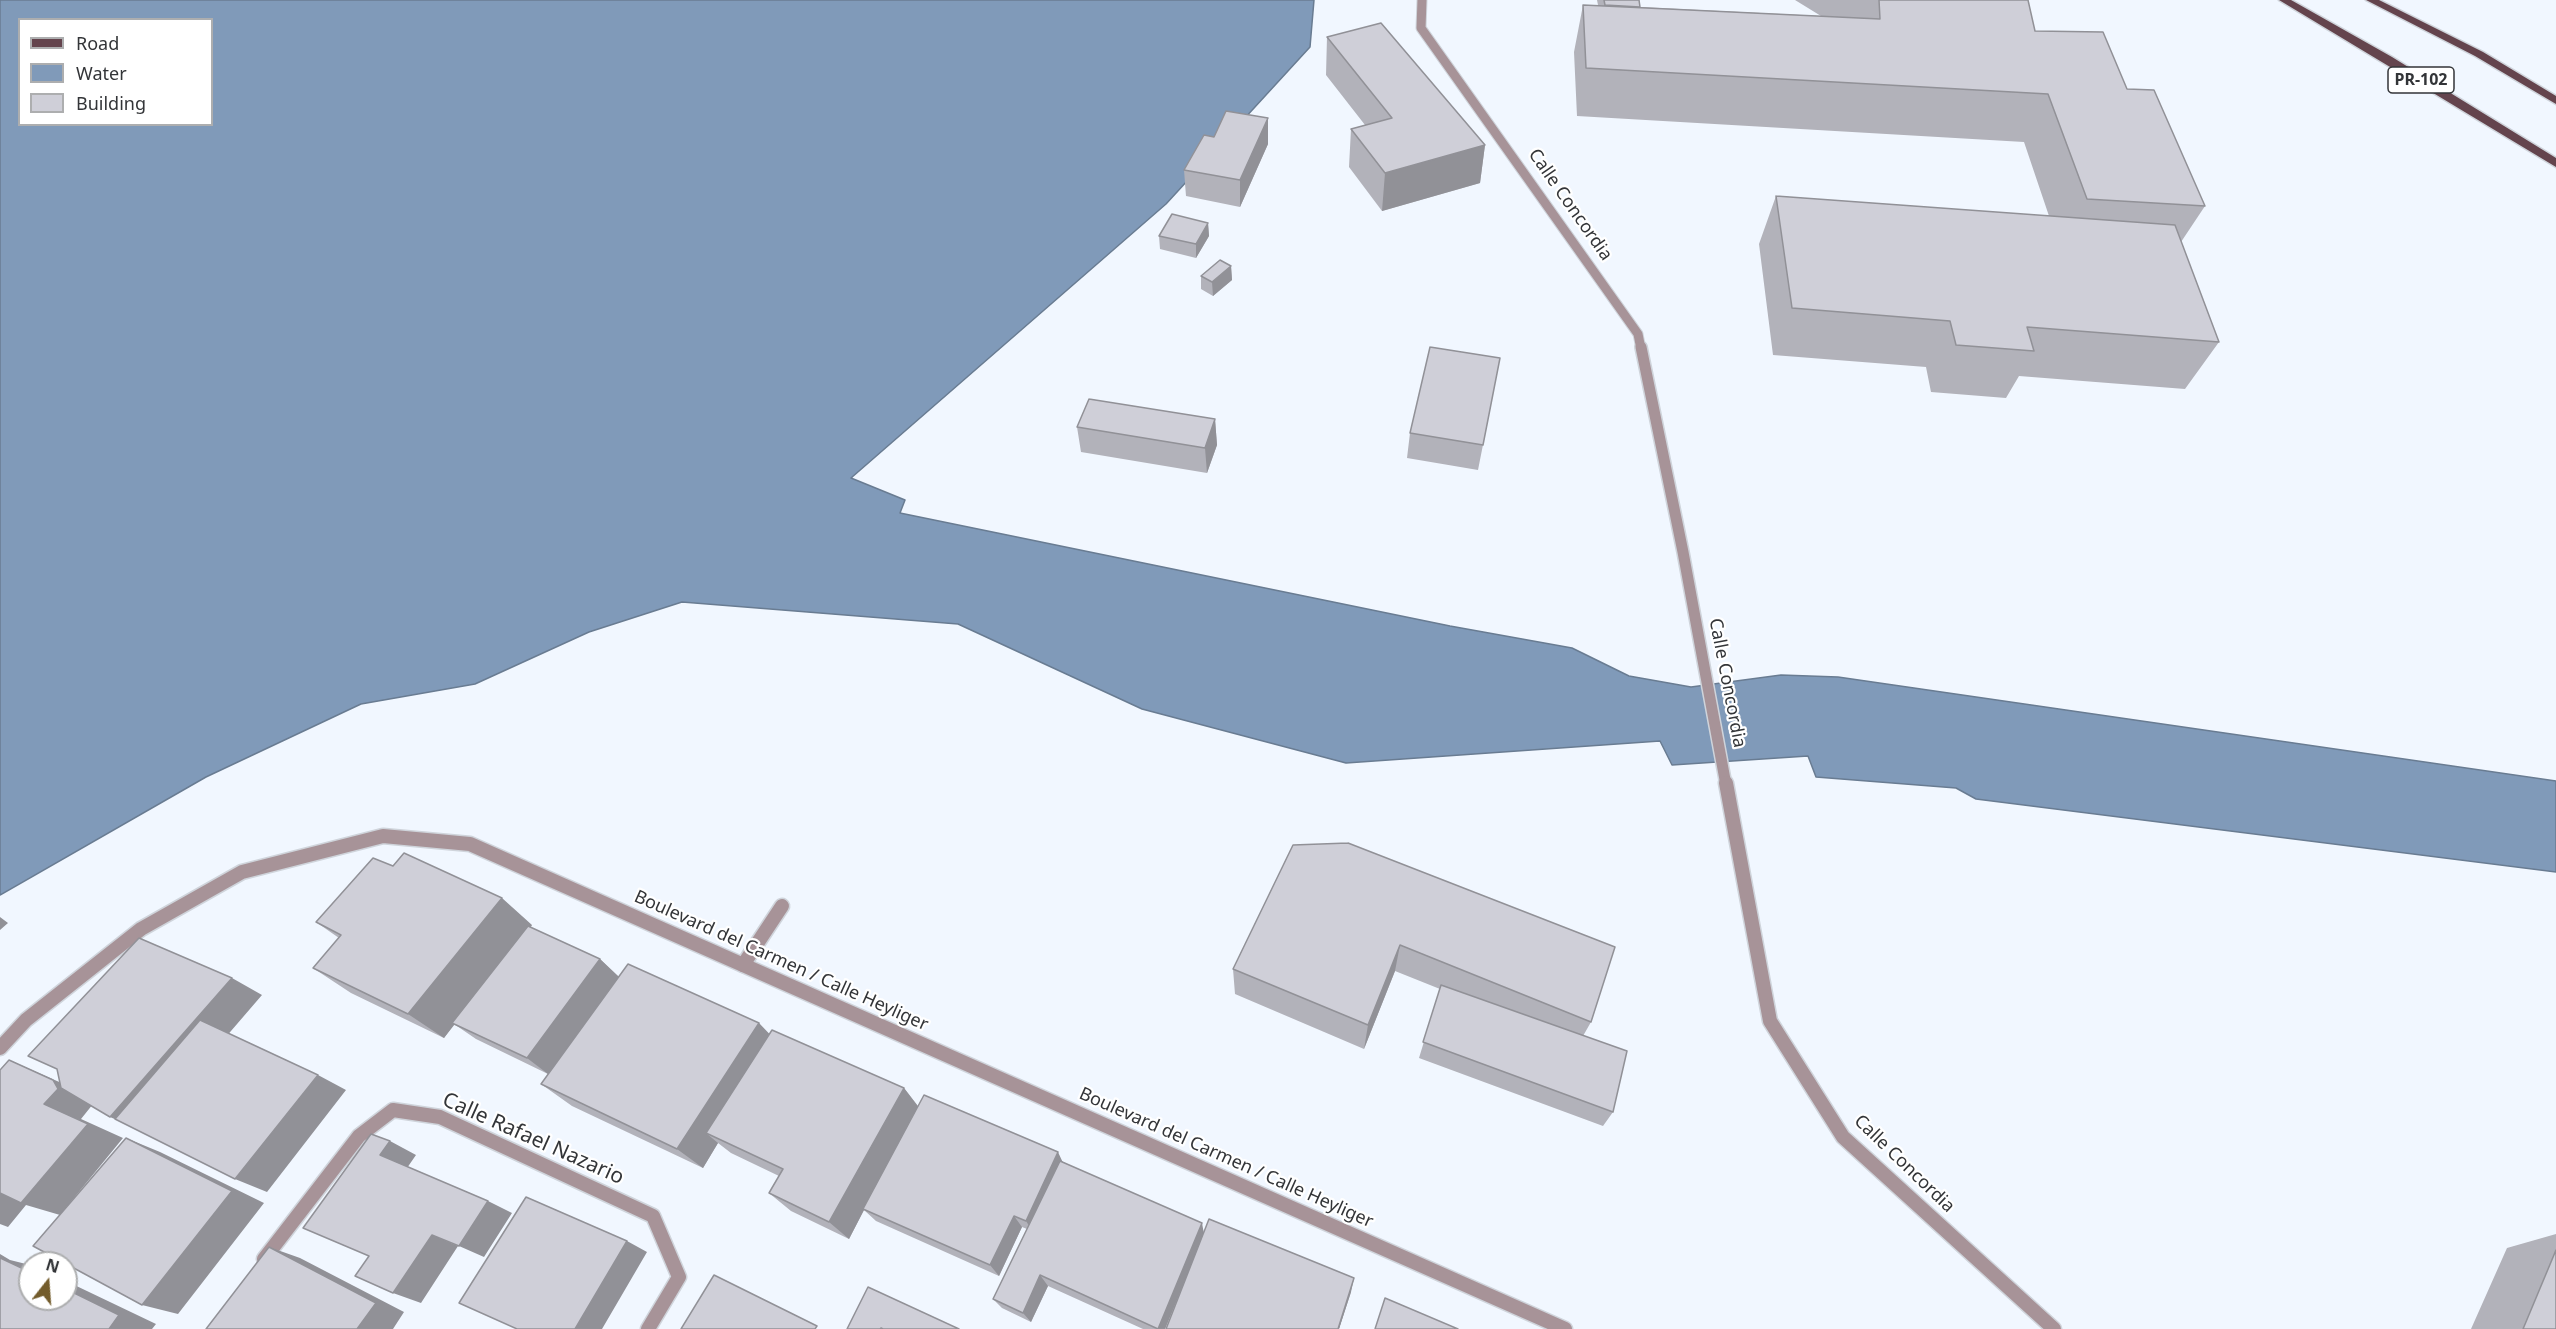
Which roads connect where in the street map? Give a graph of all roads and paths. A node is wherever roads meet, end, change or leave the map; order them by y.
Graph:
1 (1422, 0) edge
2 (2284, 0) edge
3 (2371, 0) edge
4 (2556, 101) edge
5 (2556, 163) edge
6 (782, 906) dead end
7 (743, 965) junction
8 (0, 1048) edge
9 (252, 1274) edge
10 (648, 1329) edge
11 (1564, 1329) edge
12 (2054, 1329) edge

1 - 12 street, Calle Concordia
2 - 5 main road, PR-102
3 - 4 main road, PR-102
6 - 7 street
7 - 8 street, Boulevard del Carmen / Calle Heyliger
7 - 11 street, Boulevard del Carmen / Calle Heyliger
9 - 10 street, Calle Rafael Nazario

